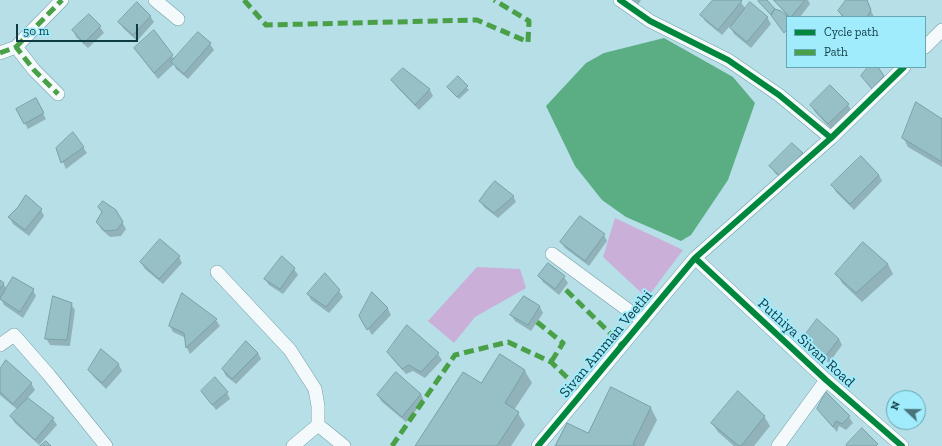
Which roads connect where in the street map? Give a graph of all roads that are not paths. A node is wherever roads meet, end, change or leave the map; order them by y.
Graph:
1 (62, 0) edge
2 (155, 0) edge
3 (620, 0) edge
4 (178, 20) dead end
5 (942, 30) edge
6 (926, 46) edge
7 (16, 47) junction
8 (0, 53) edge
9 (903, 68) edge
10 (58, 94) dead end
11 (831, 138) junction
12 (552, 254) dead end
13 (695, 258) junction
14 (217, 272) dead end
15 (643, 321) junction
16 (0, 346) edge
17 (826, 380) junction
18 (318, 425) junction
19 (106, 446) edge
20 (293, 446) edge
21 (344, 446) edge
22 (538, 446) edge
23 (778, 446) edge
24 (902, 446) edge

1 - 7 street
2 - 4 street
3 - 11 street
5 - 6 street
7 - 8 street
7 - 10 street
9 - 11 street, Sivan Amman Veethi
11 - 13 street, Sivan Amman Veethi
12 - 15 street
13 - 15 street, Sivan Amman Veethi
13 - 17 street, Puthiya Sivan Road
14 - 18 street
15 - 22 street, Sivan Amman Veethi
16 - 19 street
17 - 23 street
17 - 24 street, Puthiya Sivan Road
18 - 20 street
18 - 21 street

